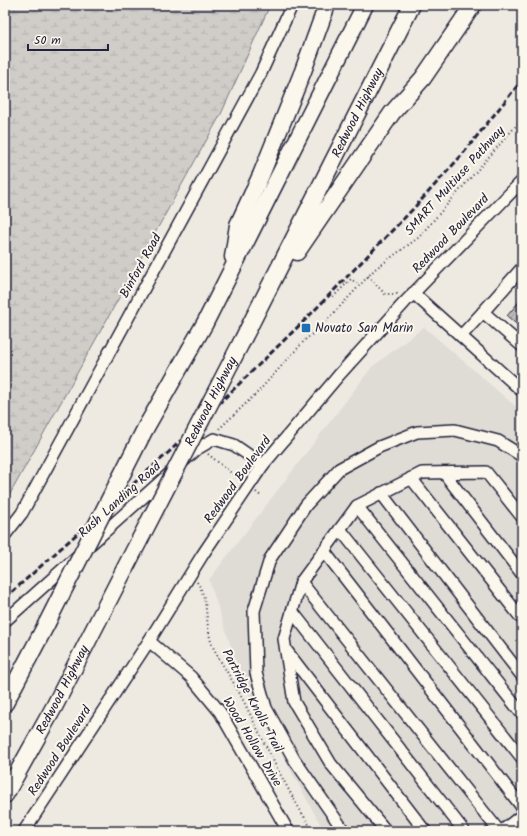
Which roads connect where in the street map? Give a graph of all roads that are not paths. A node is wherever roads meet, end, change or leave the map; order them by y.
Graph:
1 (292, 5) edge
2 (327, 5) edge
3 (365, 5) edge
4 (412, 5) edge
5 (473, 5) edge
6 (522, 181) edge
7 (522, 268) edge
8 (230, 272) junction
9 (413, 293) junction
10 (260, 306) junction
11 (482, 312) junction
12 (461, 336) junction
13 (522, 346) edge
14 (522, 391) edge
15 (522, 456) edge
16 (263, 465) junction
17 (444, 473) junction
18 (411, 478) junction
19 (381, 494) junction
20 (356, 506) junction
21 (522, 517) edge
22 (340, 529) junction
23 (5, 535) edge
24 (324, 552) junction
25 (522, 574) edge
26 (302, 582) junction
27 (292, 611) junction
28 (522, 619) edge
29 (5, 621) edge
30 (149, 640) junction
31 (286, 649) junction
32 (522, 676) edge
33 (5, 703) edge
34 (522, 714) edge
35 (522, 758) edge
36 (5, 796) edge
37 (522, 806) edge
38 (522, 815) edge
39 (24, 831) edge
40 (288, 831) edge
41 (344, 831) edge
42 (386, 831) edge
43 (425, 831) edge
44 (464, 831) edge
45 (499, 831) edge
46 (502, 831) edge

1 - 23 street, Binford Road
2 - 8 highway
3 - 8 highway
4 - 10 highway, Redwood Highway
5 - 10 highway
6 - 9 street, Redwood Boulevard
7 - 11 street
8 - 33 highway, bridge
9 - 12 street
9 - 16 street, Redwood Boulevard
10 - 36 highway, Redwood Highway, bridge
11 - 12 street
11 - 13 street
12 - 14 street
15 - 41 street
16 - 29 street, Rush Landing Road
16 - 30 street, Redwood Boulevard
17 - 18 street
17 - 21 street
17 - 25 street
18 - 19 street
18 - 28 street
19 - 20 street
19 - 32 street
20 - 22 street
20 - 34 street
22 - 24 street
22 - 35 street
24 - 26 street
24 - 37 street
26 - 27 street
26 - 45 street
27 - 31 street
27 - 44 street
30 - 39 street, Redwood Boulevard
30 - 40 street, Wood Hollow Drive
31 - 42 street
31 - 43 street
38 - 46 street

